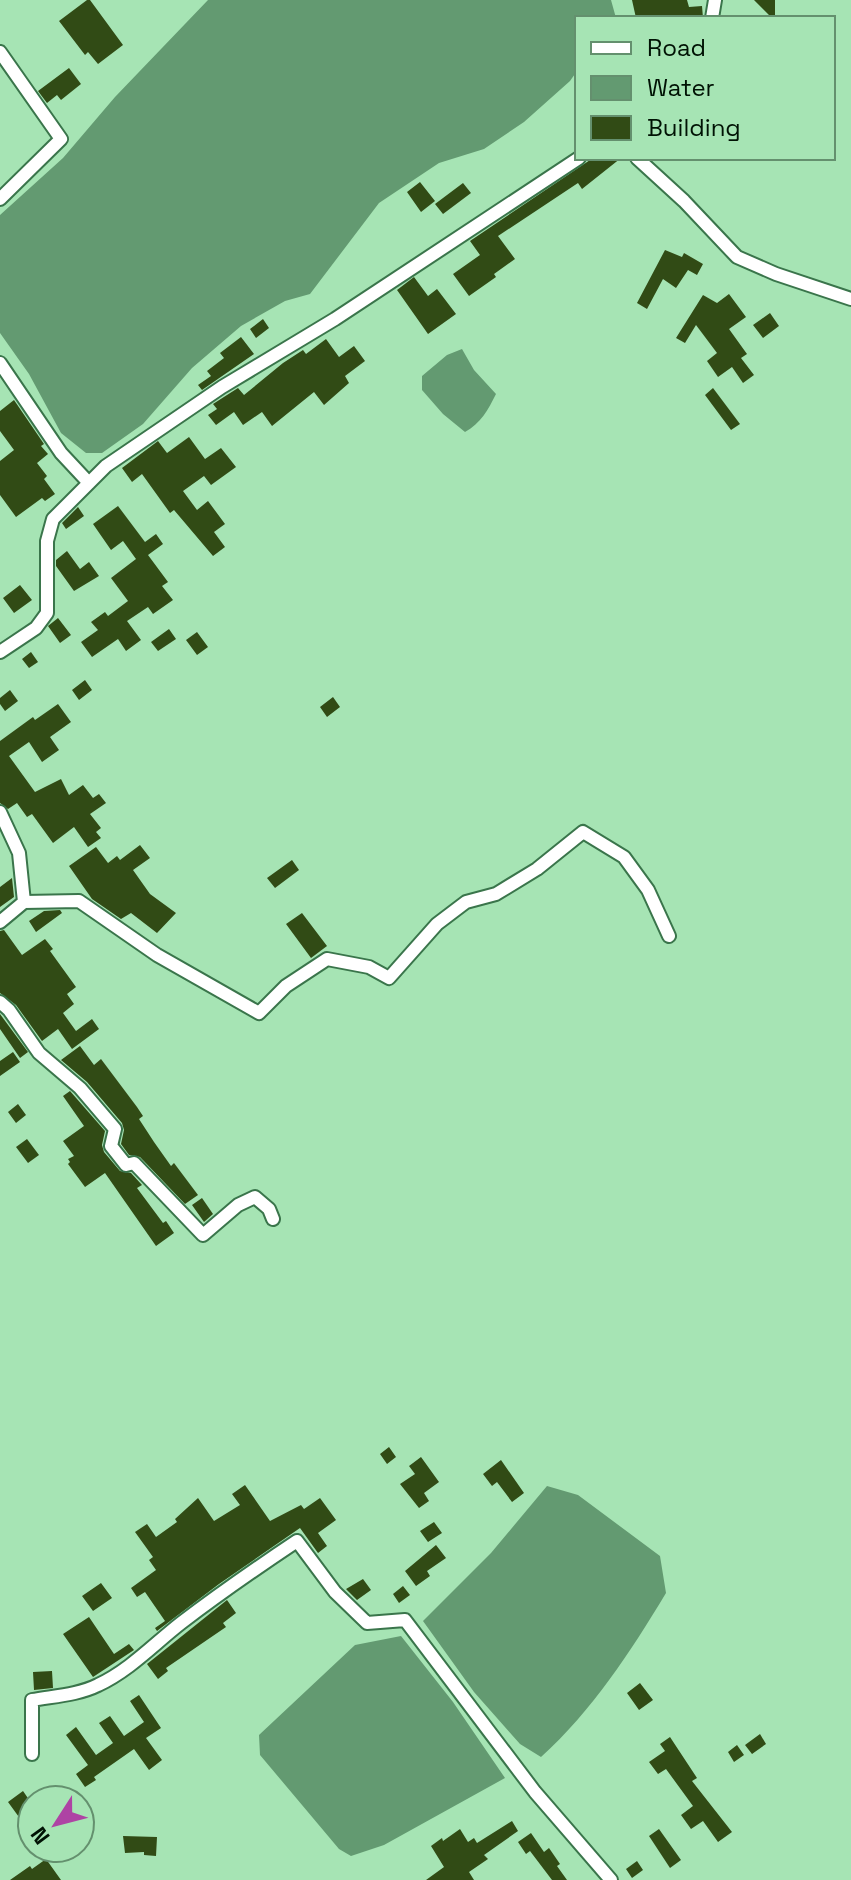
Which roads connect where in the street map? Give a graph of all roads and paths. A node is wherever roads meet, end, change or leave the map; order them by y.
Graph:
1 (0, 52) edge
2 (576, 160) edge
3 (639, 160) edge
4 (0, 199) edge
5 (851, 299) edge
6 (0, 363) edge
7 (89, 483) junction
8 (0, 652) edge
9 (0, 812) edge
10 (24, 902) junction
11 (0, 922) edge
12 (669, 936) dead end
13 (0, 1002) edge
14 (273, 1219) dead end
15 (32, 1754) dead end
16 (611, 1880) edge

1 - 4 street
2 - 7 street
3 - 5 street
6 - 7 street
7 - 8 street
9 - 10 street
10 - 11 street
10 - 12 street
13 - 14 street
15 - 16 street

